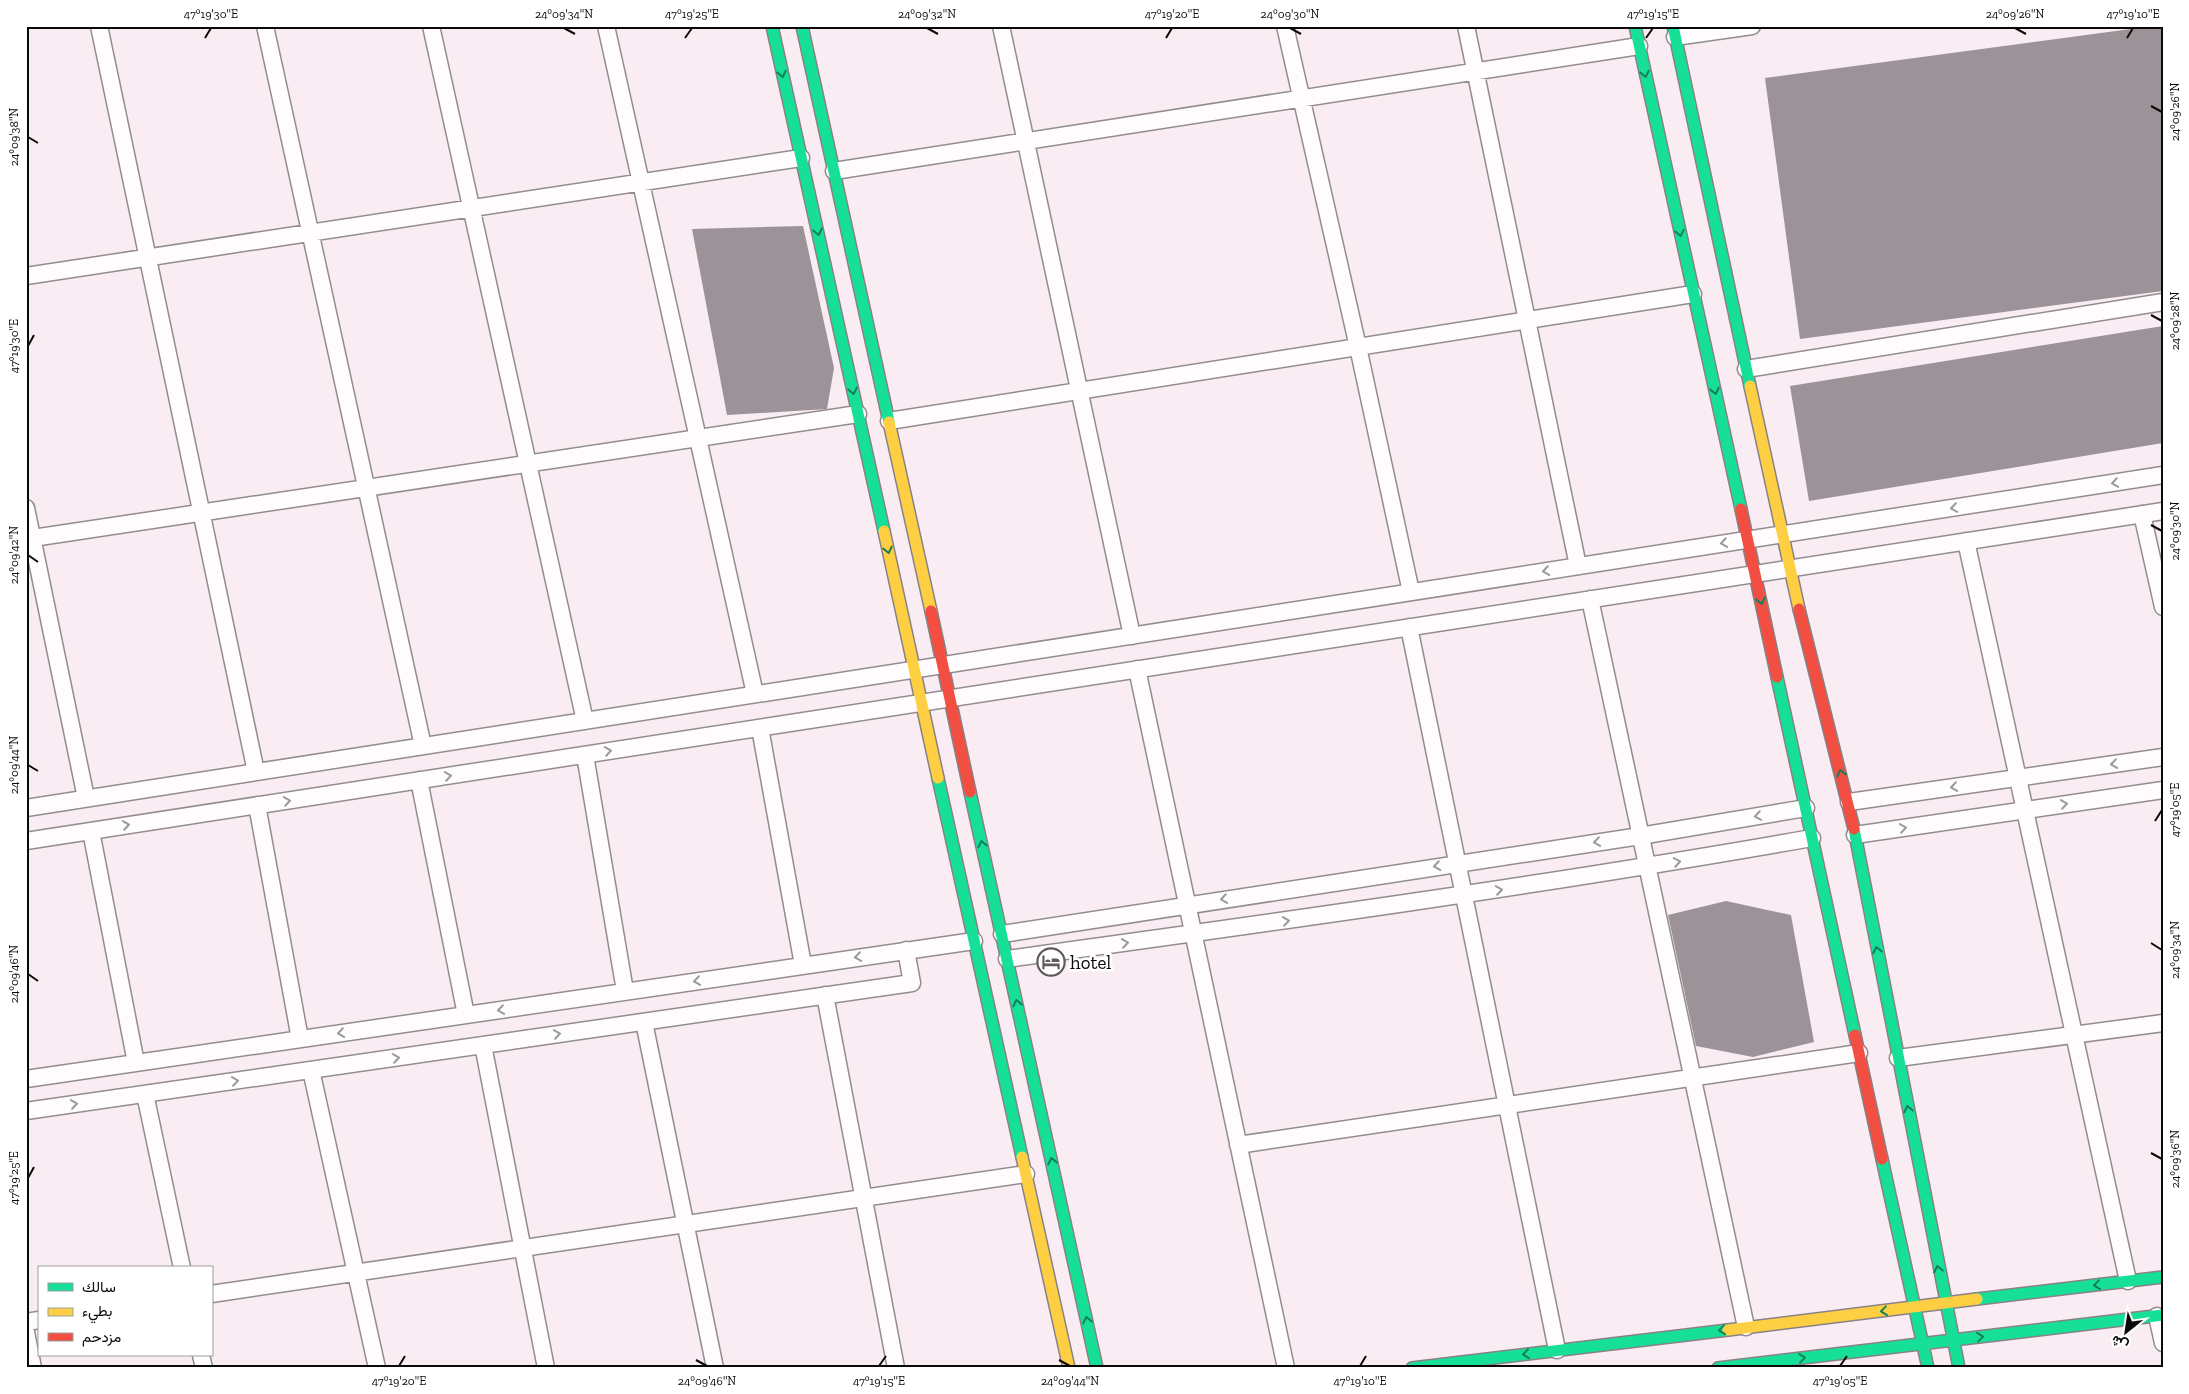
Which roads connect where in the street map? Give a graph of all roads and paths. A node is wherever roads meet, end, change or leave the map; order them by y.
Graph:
1 (99, 26) edge
2 (265, 26) edge
3 (431, 26) edge
4 (606, 26) edge
5 (772, 26) edge
6 (802, 26) edge
7 (1001, 26) edge
8 (1285, 26) edge
9 (1466, 26) edge
10 (1635, 26) edge
11 (1752, 26) edge
12 (1674, 32) edge
13 (1639, 46) junction
14 (1475, 71) junction
15 (1301, 98) junction
16 (1026, 141) junction
17 (801, 158) junction
18 (834, 171) junction
19 (641, 182) junction
20 (471, 208) junction
21 (310, 233) junction
22 (148, 257) junction
23 (26, 276) edge
24 (1693, 294) junction
25 (2163, 302) edge
26 (1527, 320) junction
27 (1358, 347) junction
28 (1746, 369) junction
29 (1079, 391) junction
30 (858, 414) junction
31 (889, 421) junction
32 (698, 438) junction
33 (528, 464) junction
34 (2163, 475) edge
35 (366, 488) junction
36 (26, 508) edge
37 (2163, 510) edge
38 (202, 513) junction
39 (2142, 514) junction
40 (1781, 535) junction
41 (29, 539) edge
42 (1747, 540) junction
43 (1966, 541) junction
44 (1578, 566) junction
45 (1788, 569) junction
46 (1755, 574) junction
47 (1411, 592) junction
48 (1590, 599) junction
49 (2163, 607) edge
50 (1410, 627) junction
51 (1132, 636) junction
52 (942, 665) junction
53 (914, 670) junction
54 (1137, 670) junction
55 (755, 694) junction
56 (950, 698) junction
57 (922, 703) junction
58 (585, 720) junction
59 (760, 728) junction
60 (422, 746) junction
61 (585, 755) junction
62 (2163, 757) edge
63 (256, 772) junction
64 (2018, 777) junction
65 (419, 780) junction
66 (2163, 790) edge
67 (86, 798) junction
68 (1848, 802) junction
69 (257, 805) junction
70 (26, 808) edge
71 (1806, 808) junction
72 (2025, 810) junction
73 (90, 831) junction
74 (1640, 836) junction
75 (1855, 836) junction
76 (1812, 838) junction
77 (26, 841) edge
78 (1458, 862) junction
79 (1647, 867) junction
80 (1464, 895) junction
81 (1187, 905) junction
82 (1002, 934) junction
83 (1194, 934) junction
84 (974, 940) junction
85 (906, 950) junction
86 (1008, 959) junction
87 (803, 965) junction
88 (625, 991) junction
89 (825, 995) junction
90 (466, 1015) junction
91 (644, 1022) junction
92 (2163, 1023) edge
93 (2075, 1035) junction
94 (300, 1039) junction
95 (483, 1045) junction
96 (1859, 1053) junction
97 (1898, 1058) junction
98 (136, 1063) junction
99 (311, 1070) junction
100 (1692, 1078) junction
101 (26, 1079) edge
102 (145, 1094) junction
103 (1507, 1105) junction
104 (26, 1111) edge
105 (1238, 1145) junction
106 (1026, 1174) junction
107 (863, 1198) junction
108 (686, 1224) junction
109 (522, 1248) junction
110 (182, 1266) edge
111 (356, 1273) junction
112 (2163, 1277) edge
113 (2128, 1281) junction
114 (212, 1294) edge
115 (1945, 1303) junction
116 (1915, 1307) junction
117 (2160, 1315) edge
118 (1746, 1328) junction
119 (26, 1332) edge
120 (1953, 1340) junction
121 (1923, 1343) junction
122 (2163, 1343) edge
123 (1557, 1350) junction
124 (1759, 1365) edge
125 (33, 1368) edge
126 (377, 1368) edge
127 (546, 1368) edge
128 (716, 1368) edge
129 (896, 1368) edge
130 (1069, 1368) edge
131 (1097, 1368) edge
132 (1286, 1368) edge
133 (1412, 1368) edge
134 (1718, 1368) edge
135 (1928, 1368) edge
136 (1959, 1368) edge

1 - 22 street
2 - 21 street
3 - 20 street
4 - 19 street
5 -> 17 main road
6 - 18 main road
7 - 16 street
8 - 15 street
9 - 14 street
10 - 13 main road
11 - 12 street
12 - 28 main road
13 - 14 street
13 -> 24 main road
14 - 15 street
14 - 26 street
15 - 16 street
15 - 27 street
16 - 18 street
16 - 29 street
17 - 19 street
17 -> 30 main road
18 - 31 main road
19 - 20 street
19 - 32 street
20 - 21 street
20 - 33 street
21 - 22 street
21 - 35 street
22 - 23 street
22 - 38 street
24 - 26 street
24 -> 42 main road
25 - 28 street
26 - 27 street
26 - 44 street
27 - 29 street
27 - 47 street
28 - 40 main road
29 - 31 street
29 - 51 street
30 - 32 street
30 -> 53 main road
31 - 52 main road
32 - 33 street
32 - 55 street
33 - 35 street
33 - 58 street
34 -> 40 street
35 - 38 street
35 - 60 street
36 - 41 street
37 - 39 street
38 - 41 street
38 - 63 street
39 - 43 street
39 - 49 street
40 - 42 street
40 - 45 main road
41 - 67 street
42 -> 44 street
42 - 46 main road
43 - 45 street
43 - 64 street
44 -> 47 street
45 - 46 street
68 -> 45 main road
46 - 48 street
46 -> 71 main road
47 - 51 street
48 - 50 street
48 - 74 street
50 - 54 street
50 - 78 street
51 - 52 street
52 - 53 street
52 - 56 main road
53 - 55 street
53 - 57 main road
54 - 56 street
54 - 81 street
55 - 58 street
56 - 57 street
82 -> 56 main road
57 - 59 street
57 - 84 main road
58 - 60 street
61 -> 59 street
59 - 87 street
60 - 63 street
65 -> 61 street
61 - 88 street
62 -> 64 street
63 - 67 street
64 -> 68 street
64 - 72 street
69 -> 65 street
65 - 90 street
72 -> 66 street
67 - 70 street
68 - 75 main road
73 -> 69 street
69 - 94 street
71 -> 74 street
71 - 76 main road
75 -> 72 street
72 - 93 street
73 - 77 street
73 - 98 street
74 -> 78 street
74 - 79 street
97 -> 75 main road
79 -> 76 street
76 - 96 main road
78 - 80 street
78 -> 81 street
80 -> 79 street
79 - 100 street
83 -> 80 street
80 - 103 street
81 - 82 street
81 - 83 street
82 - 86 main road
86 -> 83 street
83 - 105 street
84 - 85 street
84 - 106 main road
85 -> 87 street
85 - 89 street
131 -> 86 main road
87 -> 88 street
88 -> 90 street
89 - 91 street
89 - 107 street
90 -> 94 street
95 -> 91 street
91 - 108 street
92 - 93 street
93 - 97 street
93 - 113 street
94 - 98 street
99 -> 95 street
95 - 109 street
96 - 100 street
96 - 116 main road
115 -> 97 main road
98 - 101 street
102 -> 99 street
99 - 111 street
100 - 103 street
100 - 118 street
104 -> 102 street
102 - 110 street
103 - 105 street
103 - 123 street
105 - 132 street
106 - 107 street
106 - 130 main road
107 - 108 street
107 - 129 street
108 - 109 street
108 - 128 street
109 - 111 street
109 - 127 street
111 - 114 street
111 - 126 street
112 - 113 main road
113 -> 115 main road
115 - 116 main road
115 - 120 main road
116 -> 118 main road
116 - 121 main road
120 -> 117 main road
117 - 122 street
118 -> 123 main road
119 - 125 street
120 - 121 main road
120 - 136 main road
124 -> 121 main road
121 - 135 main road
123 -> 133 main road
124 - 134 main road

